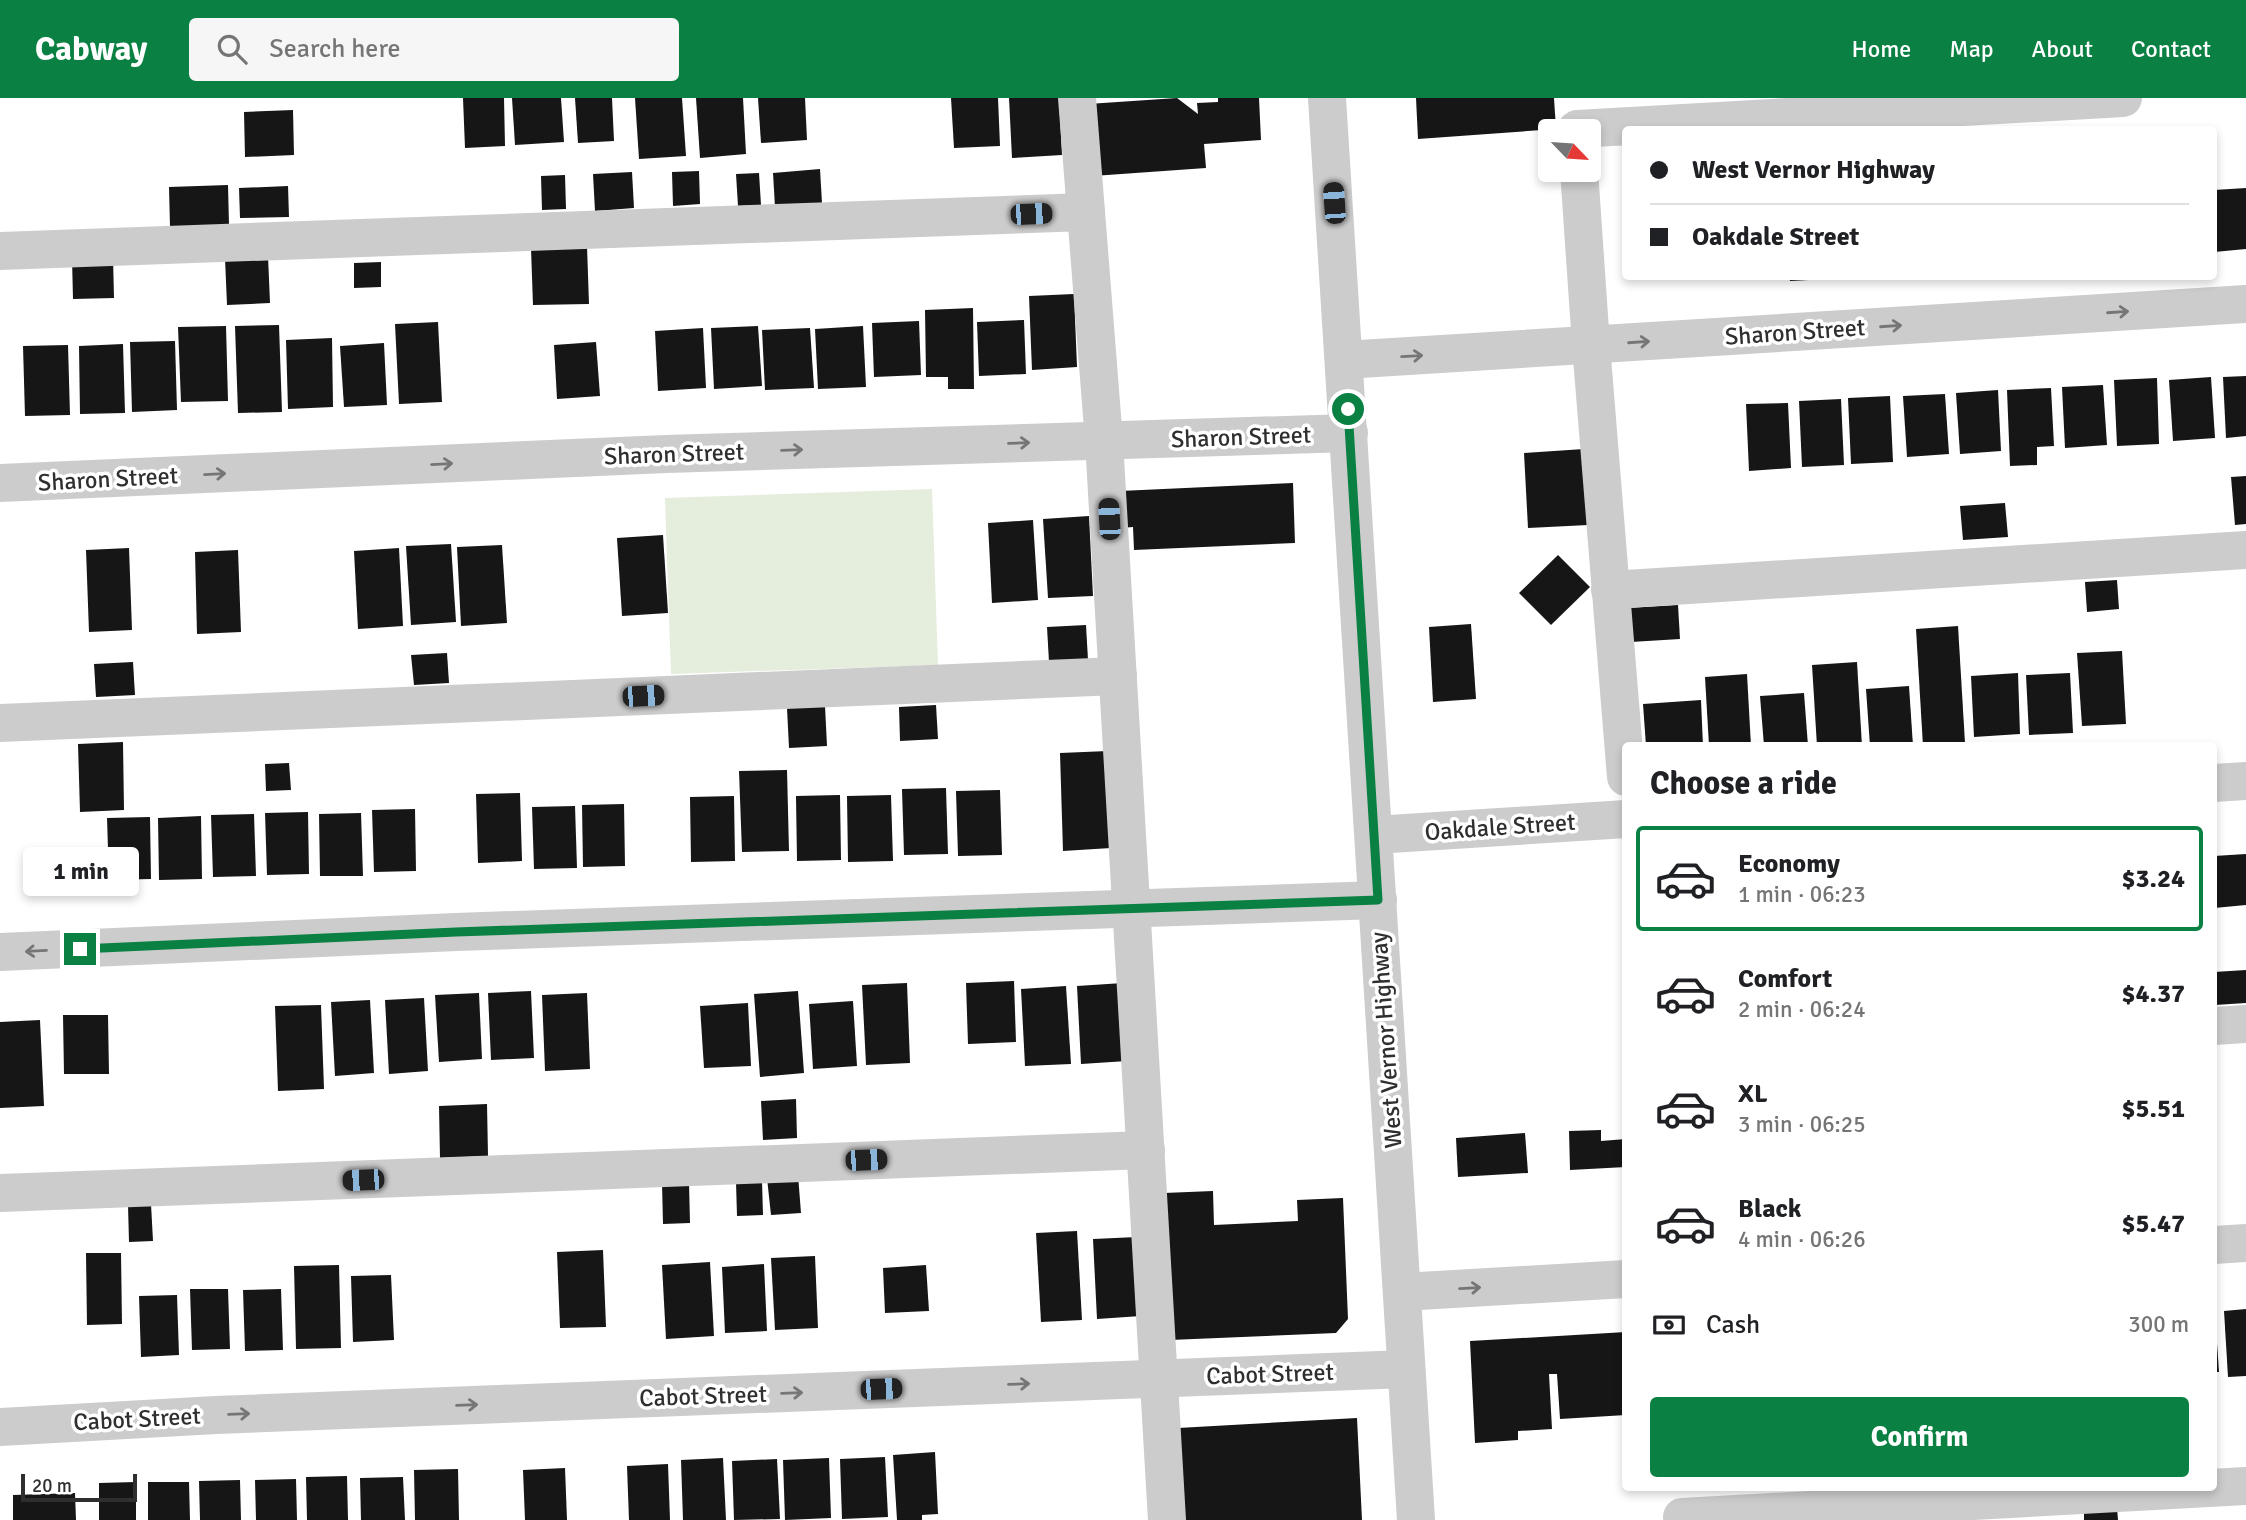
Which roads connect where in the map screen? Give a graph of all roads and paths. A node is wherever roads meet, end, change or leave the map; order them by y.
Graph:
1 (1077, 98) edge
2 (1327, 98) edge
3 (2123, 98) edge
4 (1601, 119) edge
5 (1580, 182) edge
6 (1086, 212) junction
7 (0, 251) edge
8 (2246, 304) edge
9 (1591, 345) junction
10 (1344, 360) junction
11 (1349, 433) junction
12 (1104, 441) junction
13 (0, 483) edge
14 (2246, 550) edge
15 (1611, 590) junction
16 (1118, 676) junction
17 (0, 723) edge
18 (1623, 742) edge
19 (2246, 781) edge
20 (2217, 783) edge
21 (1622, 820) edge
22 (1374, 835) junction
23 (1378, 900) junction
24 (1133, 908) junction
25 (0, 953) edge
26 (2246, 1024) edge
27 (2217, 1026) edge
28 (1146, 1150) junction
29 (0, 1194) edge
30 (2246, 1243) edge
31 (2217, 1245) edge
32 (1622, 1279) edge
33 (1402, 1292) junction
34 (1406, 1369) junction
35 (1158, 1379) junction
36 (0, 1427) edge
37 (2246, 1486) edge
38 (2217, 1487) edge
39 (2118, 1491) edge
40 (1681, 1508) edge
41 (1167, 1520) edge
42 (1416, 1520) edge

1 - 6 street
2 - 10 street, West Vernor Highway
3 - 4 street
5 - 9 street
6 - 7 street
6 - 12 street
9 -> 8 street, Sharon Street
10 -> 9 street, Sharon Street
9 - 15 street
10 - 11 street, West Vernor Highway
11 - 12 street, Sharon Street
11 - 22 street, West Vernor Highway
13 -> 12 street, Sharon Street
12 - 16 street
14 - 15 street
15 - 18 street
16 - 17 street
16 - 24 street
19 - 20 street
21 - 22 street, Oakdale Street
22 - 23 street, West Vernor Highway
23 - 24 street
23 - 33 street, West Vernor Highway
24 -> 25 street
24 - 28 street
26 - 27 street
28 - 29 street
28 - 35 street
30 - 31 street
33 -> 32 street
33 - 34 street, West Vernor Highway
34 - 35 street, Cabot Street
34 - 42 street, West Vernor Highway
36 -> 35 street, Cabot Street
35 - 41 street
37 - 38 street
39 - 40 street

